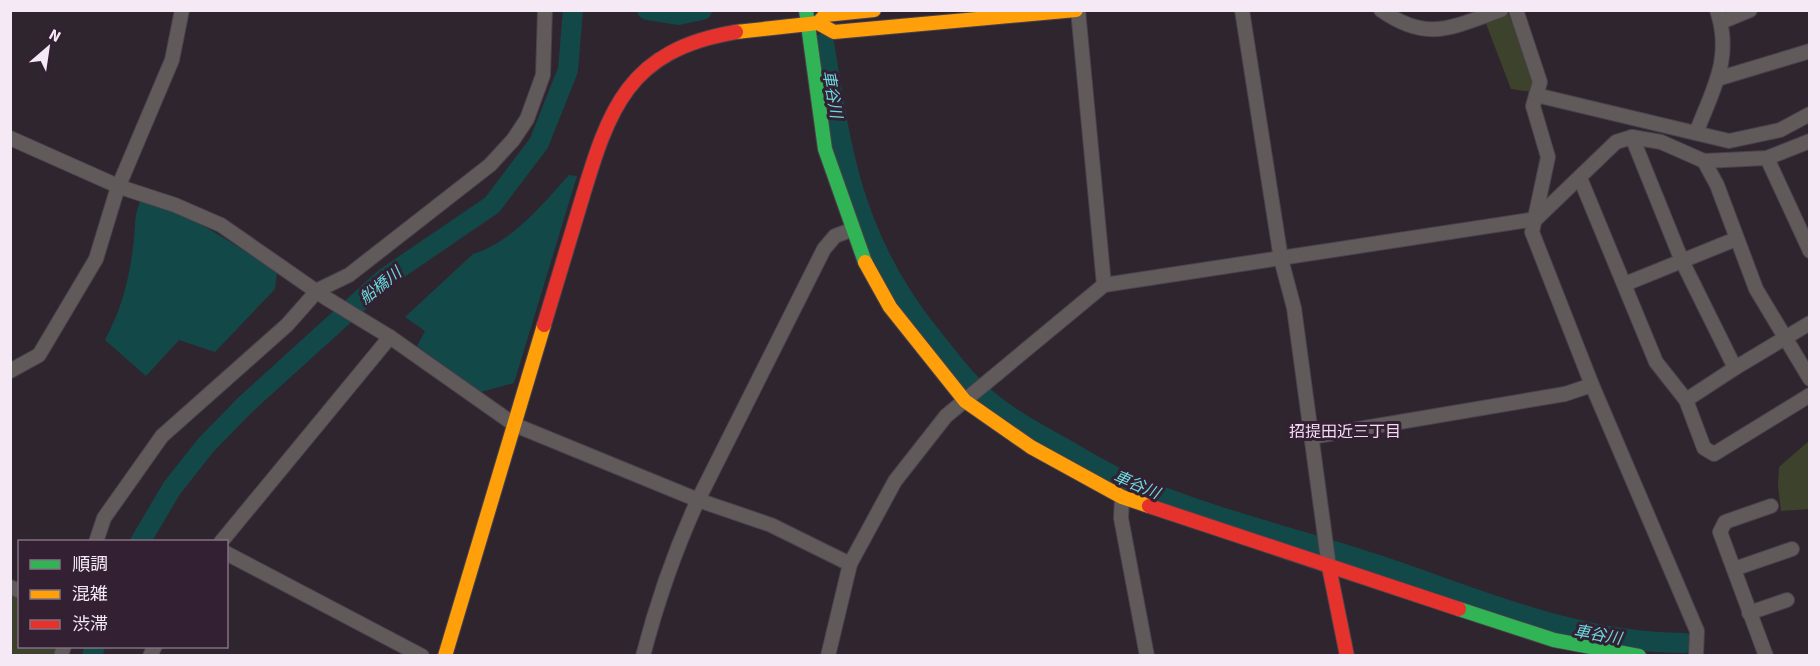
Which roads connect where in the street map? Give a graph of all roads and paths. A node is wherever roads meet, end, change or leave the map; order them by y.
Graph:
1 (182, 10) edge
2 (545, 10) edge
3 (874, 10) edge
4 (1077, 10) edge
5 (1242, 10) edge
6 (1381, 10) edge
7 (1501, 10) edge
8 (1516, 10) edge
9 (1750, 10) edge
10 (1719, 16) edge
11 (810, 19) edge
12 (1809, 51) edge
13 (1717, 79) junction
14 (1536, 95) junction
15 (1809, 114) edge
16 (1696, 133) junction
17 (1632, 137) junction
18 (10, 138) edge
19 (1809, 141) edge
20 (1767, 158) junction
21 (1704, 161) junction
22 (1580, 178) junction
23 (120, 188) junction
24 (1536, 219) junction
25 (851, 230) junction
26 (1736, 239) junction
27 (1809, 251) edge
28 (1281, 259) junction
29 (1682, 261) junction
30 (1624, 284) junction
31 (1104, 285) junction
32 (322, 294) junction
33 (1809, 323) edge
34 (390, 337) junction
35 (1785, 339) junction
36 (1735, 368) junction
37 (10, 372) edge
38 (1809, 379) edge
39 (1592, 385) junction
40 (1809, 395) edge
41 (970, 397) junction
42 (1686, 400) junction
43 (515, 424) junction
44 (1311, 437) junction
45 (1122, 497) junction
46 (698, 500) junction
47 (1771, 506) dead end
48 (97, 540) edge
49 (223, 540) edge
50 (1792, 549) dead end
51 (228, 554) edge
52 (1328, 562) junction
53 (850, 564) junction
54 (1734, 569) junction
55 (1787, 600) dead end
56 (1749, 613) junction
57 (1601, 652) edge
58 (422, 656) edge
59 (445, 656) edge
60 (643, 656) edge
61 (828, 656) edge
62 (1147, 656) edge
63 (1347, 656) edge
64 (1639, 656) edge
65 (1696, 656) edge
66 (1766, 656) edge

1 - 23 street
2 - 32 street
3 - 11 street
4 - 11 street
4 - 31 street
5 - 28 street
6 - 7 street
8 - 14 street
9 - 10 street
10 - 13 street
11 - 25 street
11 - 43 street
12 - 13 street
13 - 16 street
14 - 16 street
14 - 24 street
15 - 16 street
17 - 21 street
17 - 22 street
17 - 29 street
18 - 23 street
19 - 20 street
20 - 21 street
20 - 27 street
21 - 26 street
22 - 24 street
22 - 30 street
23 - 32 street
23 - 37 street
24 - 28 street
24 - 39 street
25 - 41 street
25 - 46 street
26 - 29 street
26 - 35 street
28 - 31 street
28 - 44 street
29 - 30 street
29 - 36 street
30 - 42 street
31 - 41 street
32 - 34 street
32 - 48 street
33 - 35 street
34 - 43 street
34 - 49 street
35 - 36 street
35 - 38 street
36 - 42 street
39 - 44 street
39 - 65 street
40 - 42 street
41 - 45 street
41 - 53 street
43 - 46 street
43 - 59 street
44 - 52 street
45 - 52 street
45 - 62 street
46 - 53 street
46 - 60 street
47 - 54 street
50 - 54 street
51 - 58 street
52 - 57 street
52 - 63 street
53 - 61 street
54 - 56 street
55 - 56 street
56 - 66 street
57 - 64 street

